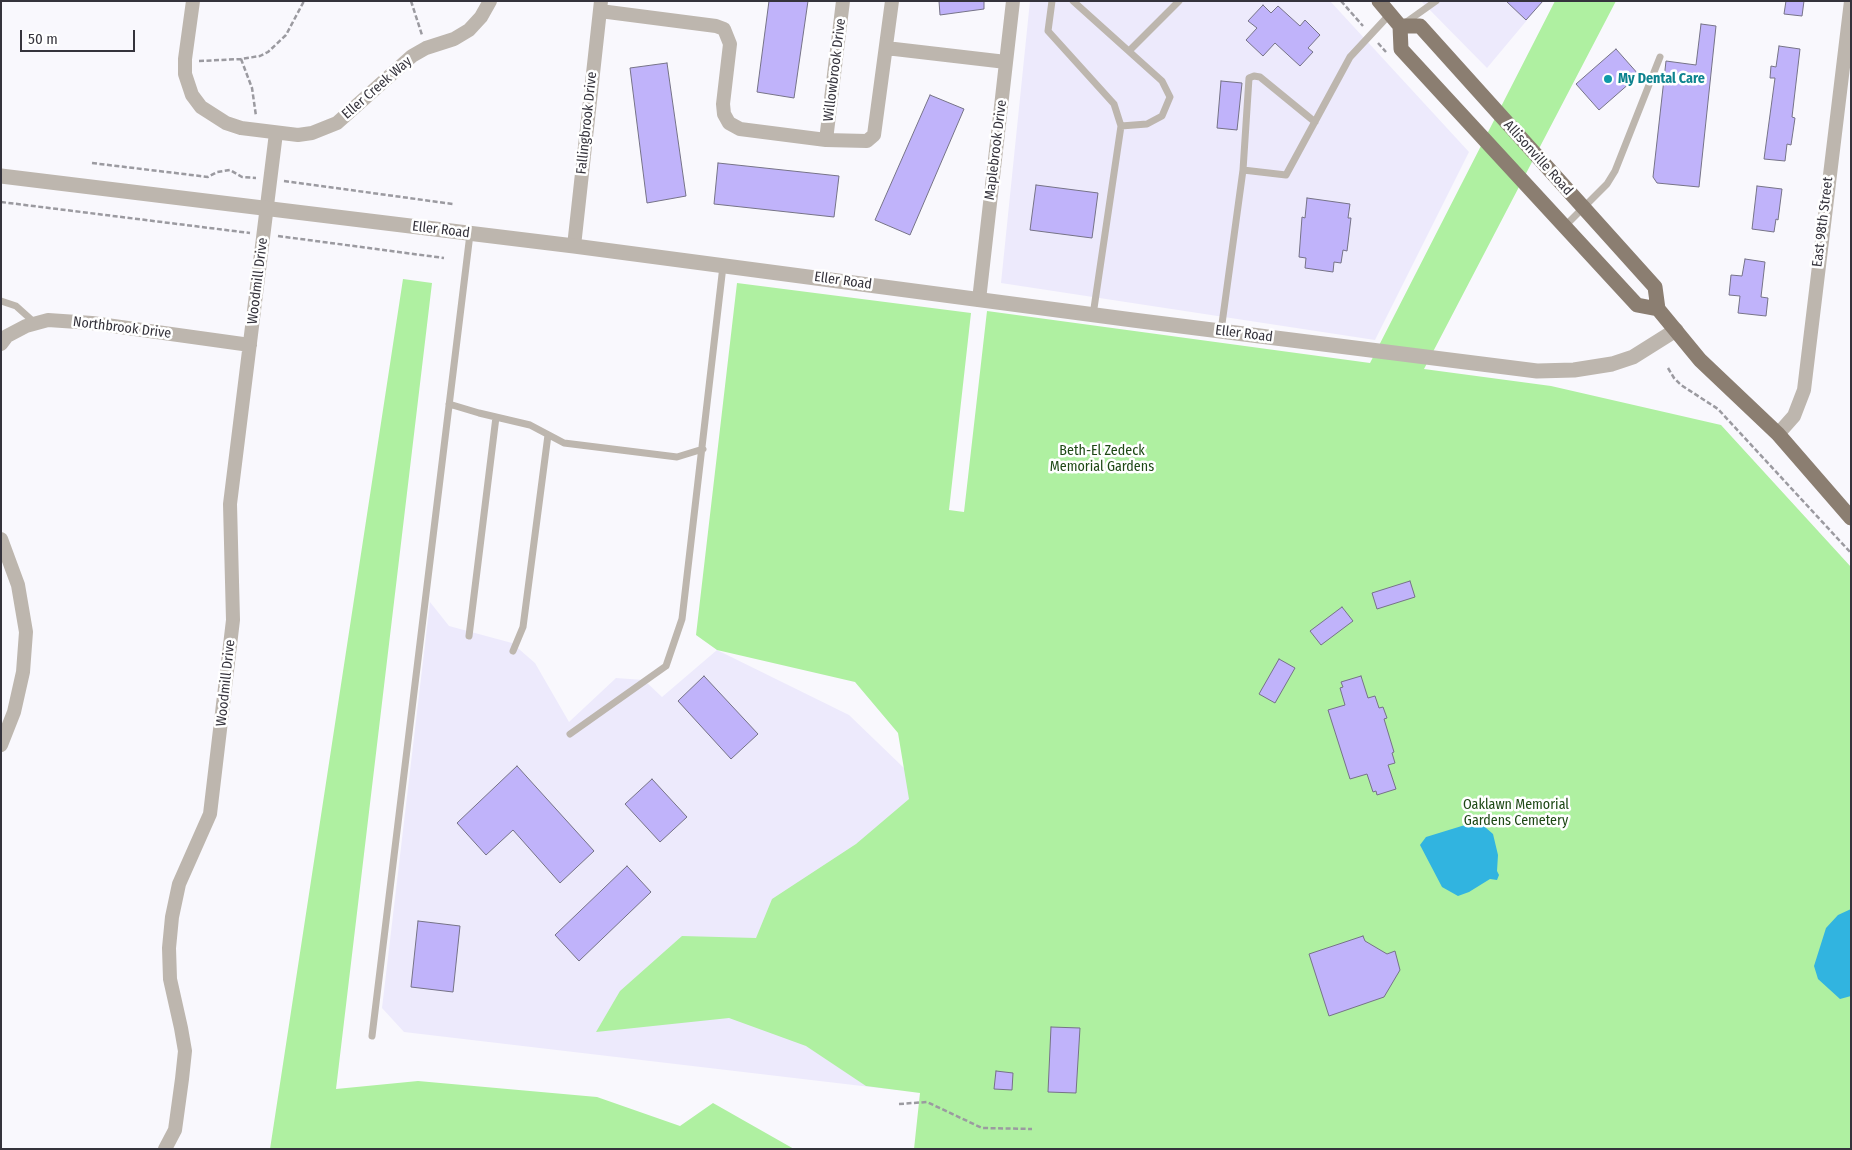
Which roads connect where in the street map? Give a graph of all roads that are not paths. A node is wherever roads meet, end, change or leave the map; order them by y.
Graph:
1 (193, 1) edge
2 (490, 1) edge
3 (843, 1) edge
4 (892, 1) edge
5 (1013, 1) edge
6 (1052, 1) edge
7 (1073, 1) edge
8 (1179, 1) edge
9 (1379, 1) edge
10 (1436, 1) edge
11 (1851, 1) edge
12 (600, 6) edge
13 (1390, 14) junction
14 (1400, 26) junction
15 (886, 48) junction
16 (1129, 51) junction
17 (1660, 57) dead end
18 (1006, 62) junction
19 (1315, 122) junction
20 (1121, 126) junction
21 (276, 133) junction
22 (826, 140) junction
23 (1243, 170) junction
24 (1, 176) edge
25 (268, 208) junction
26 (1583, 208) junction
27 (1564, 227) junction
28 (470, 234) junction
29 (574, 246) junction
30 (723, 265) junction
31 (979, 300) junction
32 (1, 301) edge
33 (1658, 308) junction
34 (1093, 315) junction
35 (34, 323) junction
36 (1676, 330) junction
37 (1221, 331) junction
38 (1, 344) edge
39 (250, 345) junction
40 (449, 404) junction
41 (496, 417) junction
42 (1778, 434) junction
43 (548, 435) junction
44 (703, 449) junction
45 (1851, 518) edge
46 (1, 539) edge
47 (469, 636) dead end
48 (512, 651) dead end
49 (570, 734) dead end
50 (1, 744) edge
51 (372, 1036) dead end
52 (165, 1149) edge

1 - 21 street, Eller Creek Way
2 - 21 street, Eller Creek Way
3 - 22 street, Willowbrook Drive
4 - 15 street, Willowbrook Drive
5 - 18 street, Maplebrook Drive
6 - 20 lane
7 - 16 lane
8 - 16 lane
9 - 13 main road
10 - 14 lane
11 - 42 street, East 98th Street
12 - 22 street, Willowbrook Drive
12 - 29 street, Fallingbrook Drive
13 - 14 main road
13 - 19 lane
14 - 26 main road, Allisonville Road
14 - 27 main road, Allisonville Road
15 - 18 street
15 - 22 street, Willowbrook Drive
16 - 20 lane
17 - 26 lane
18 - 31 street, Maplebrook Drive
19 - 23 lane
19 - 23 lane
20 - 34 lane
21 - 25 street, Woodmill Drive
23 - 37 lane
24 - 25 street, Eller Road
25 - 28 street, Eller Road
25 - 39 street, Woodmill Drive
26 - 27 lane
26 - 33 main road, Allisonville Road
27 - 33 main road, Allisonville Road
28 - 29 street, Eller Road
28 - 40 lane
29 - 30 street, Eller Road
30 - 31 street, Eller Road
30 - 44 lane
31 - 34 street, Eller Road
32 - 35 lane
33 - 36 main road, Allisonville Road
34 - 37 street, Eller Road
35 - 38 street, Northbrook Drive
35 - 39 street, Northbrook Drive
36 - 37 street, Eller Road
36 - 42 main road, Allisonville Road
39 - 52 street, Woodmill Drive
40 - 41 lane
40 - 51 lane
41 - 43 lane
41 - 47 lane
42 - 45 main road, Allisonville Road
43 - 44 lane
43 - 48 lane
44 - 49 lane
46 - 50 street

